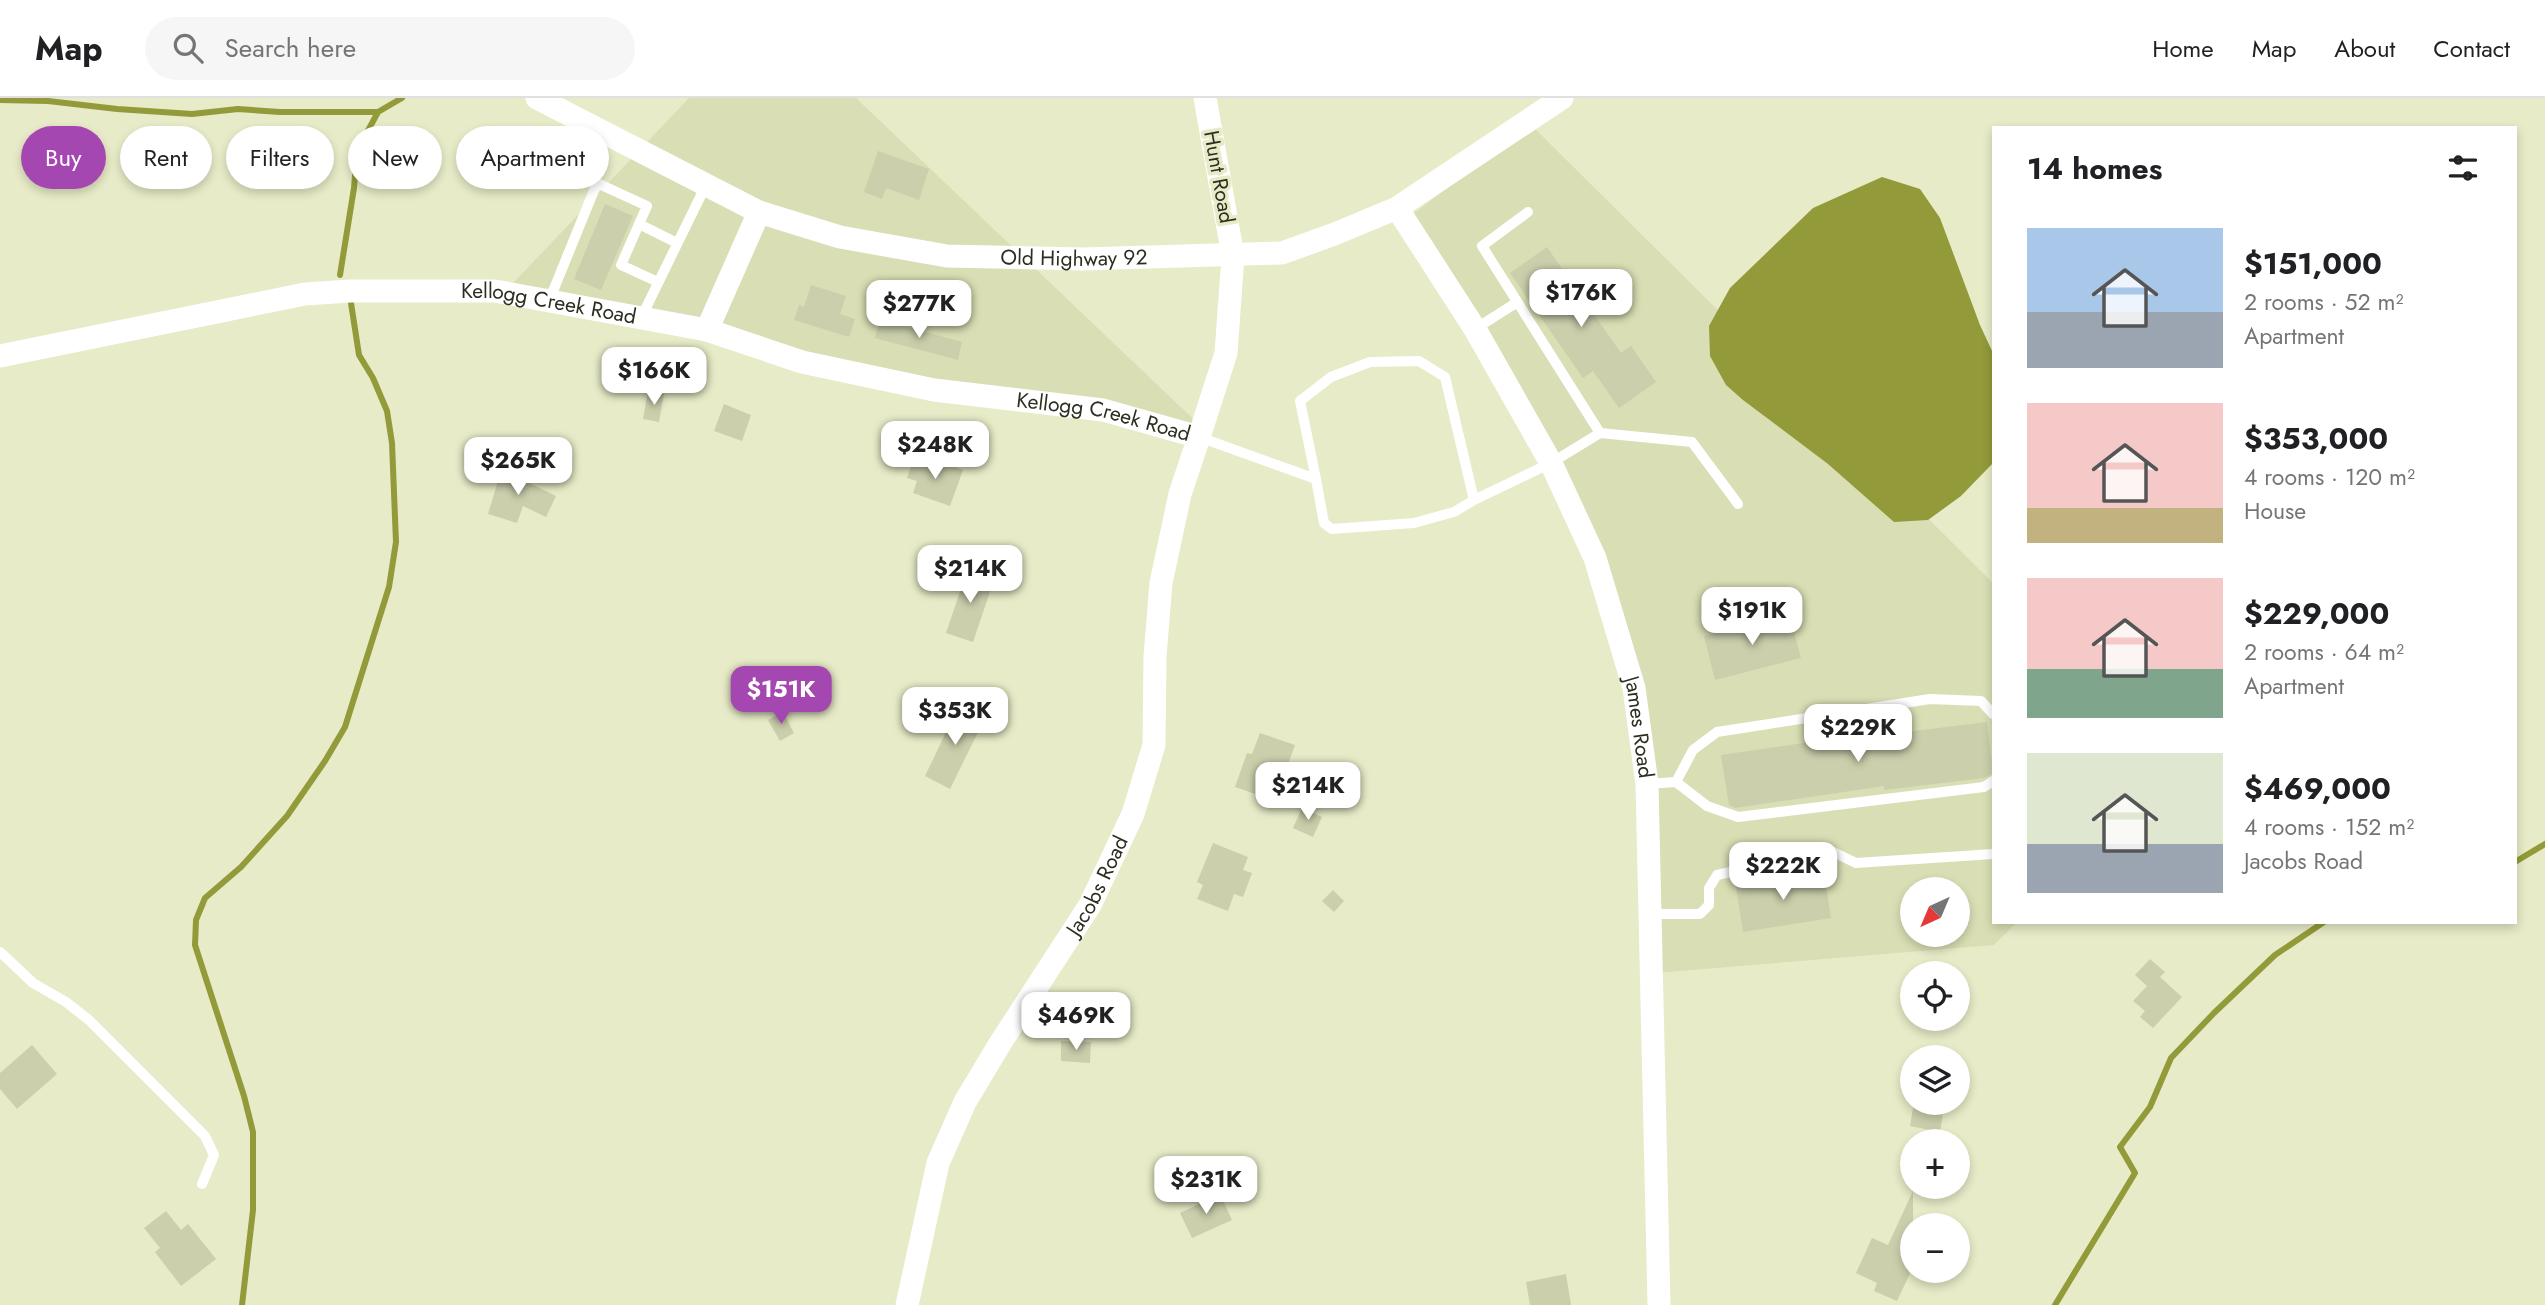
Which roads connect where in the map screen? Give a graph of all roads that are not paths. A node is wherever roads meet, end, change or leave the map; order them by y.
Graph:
1 (537, 98) edge
2 (1205, 98) edge
3 (1562, 98) edge
4 (706, 185) junction
5 (1397, 208) junction
6 (759, 212) junction
7 (1528, 212) dead end
8 (639, 224) junction
9 (677, 243) junction
10 (1233, 256) junction
11 (658, 282) junction
12 (549, 301) junction
13 (1517, 303) junction
14 (641, 318) junction
15 (1475, 329) junction
16 (707, 330) junction
17 (0, 356) edge
18 (1600, 433) junction
19 (1199, 437) junction
20 (1551, 463) junction
21 (1316, 479) junction
22 (1474, 500) junction
23 (1738, 504) dead end
24 (1992, 713) edge
25 (1676, 782) junction
26 (1992, 782) edge
27 (1647, 784) junction
28 (1992, 854) edge
29 (1650, 914) junction
30 (0, 952) edge
31 (202, 1184) dead end
32 (907, 1305) edge
33 (1659, 1305) edge

1 - 4 street, Old Highway 92
2 - 10 street, Hunt Road
3 - 5 street, Old Highway 92
4 - 6 street, Old Highway 92
4 - 9 lane
5 - 10 street, Old Highway 92
5 - 15 street, James Road
6 - 10 street, Old Highway 92
6 - 16 street
7 - 13 lane
8 - 9 lane
8 - 11 lane
8 - 12 lane
9 - 11 lane
10 - 19 street, Kellogg Creek Road
11 - 14 lane
12 - 14 street, Kellogg Creek Road
12 - 17 street, Kellogg Creek Road
13 - 15 lane
13 - 18 lane
14 - 16 street, Kellogg Creek Road
15 - 20 street, James Road
16 - 19 street, Kellogg Creek Road
18 - 20 lane
18 - 23 lane
19 - 21 lane
19 - 32 street, Jacobs Road
20 - 22 lane
20 - 27 street, James Road
21 - 22 lane
21 - 22 lane
24 - 25 lane
25 - 26 lane
25 - 27 lane
27 - 29 street, James Road
28 - 29 lane
29 - 33 street, James Road
30 - 31 lane

